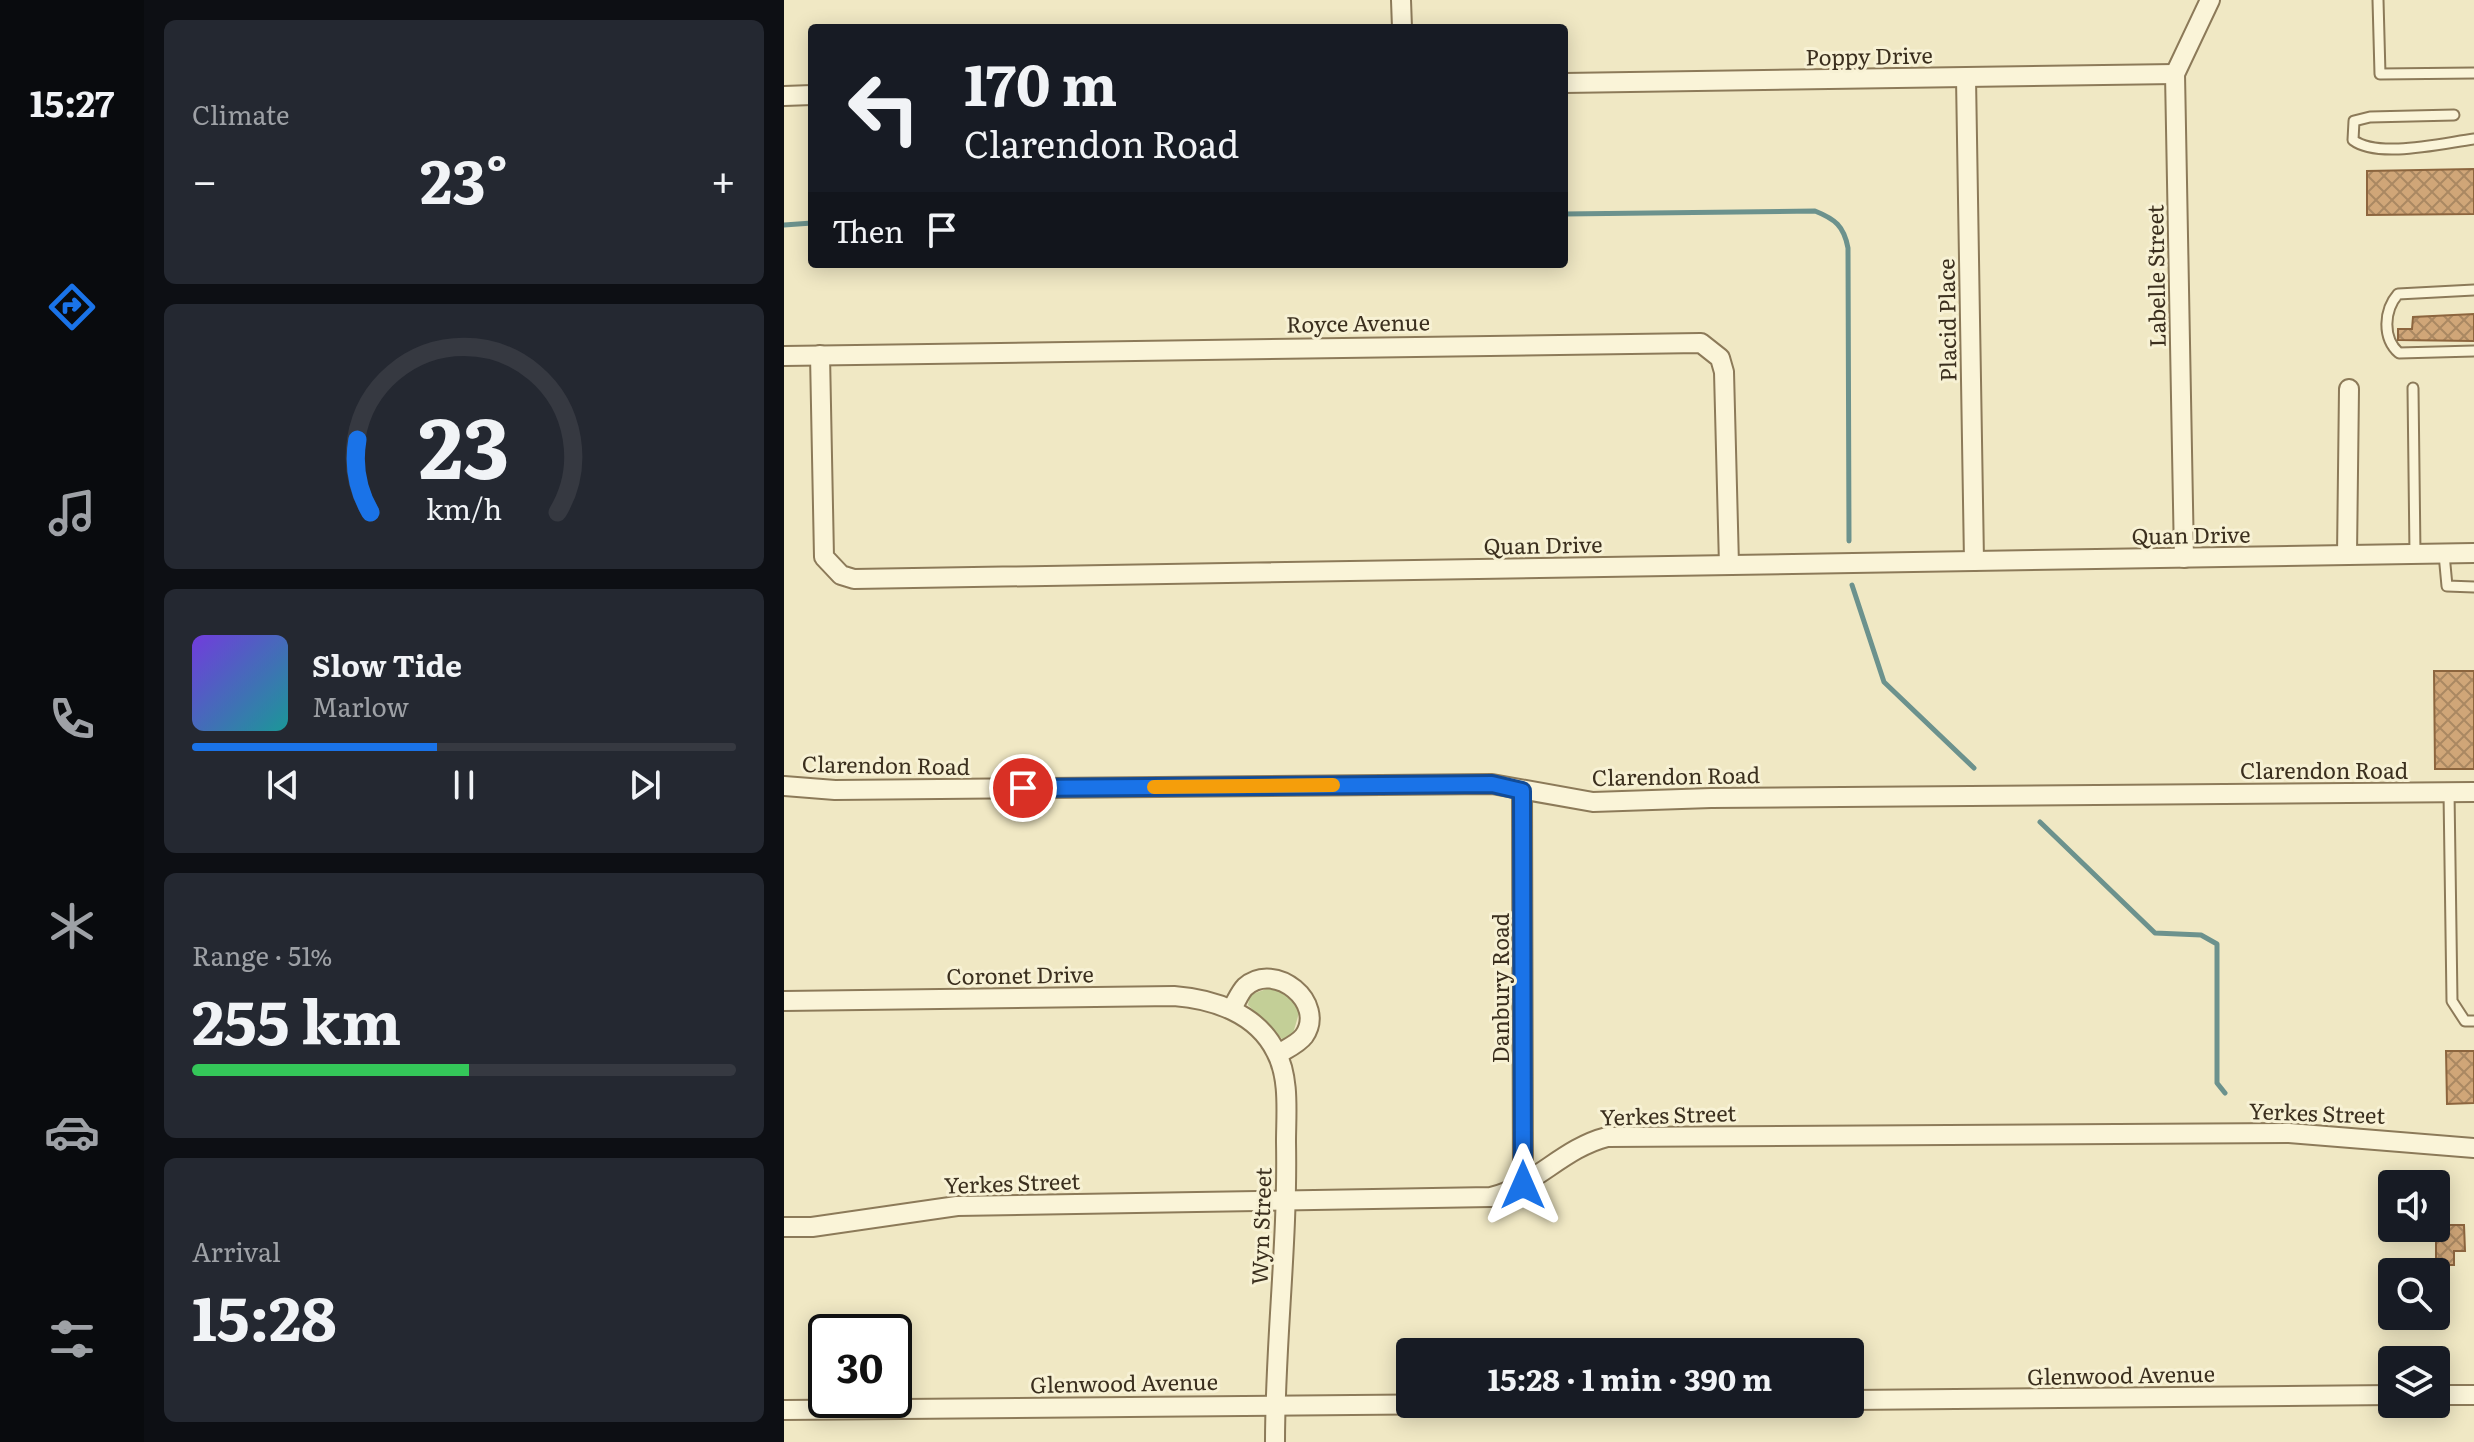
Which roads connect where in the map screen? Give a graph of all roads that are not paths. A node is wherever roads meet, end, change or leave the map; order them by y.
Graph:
1 (1401, 0) edge
2 (2210, 0) edge
3 (2378, 0) edge
4 (1402, 24) edge
5 (2474, 73) edge
6 (2175, 74) junction
7 (1966, 78) junction
8 (1568, 83) edge
9 (808, 95) edge
10 (784, 96) edge
11 (2454, 115) dead end
12 (2474, 139) edge
13 (2474, 290) edge
14 (2474, 351) edge
15 (820, 355) junction
16 (784, 356) edge
17 (2413, 388) dead end
18 (2349, 389) dead end
19 (2474, 553) edge
20 (2415, 554) junction
21 (2444, 554) junction
22 (2347, 555) junction
23 (2184, 558) junction
24 (1974, 561) junction
25 (1729, 565) junction
26 (2474, 587) edge
27 (784, 786) edge
28 (1522, 791) junction
29 (2449, 792) junction
30 (2474, 792) edge
31 (784, 1001) edge
32 (1232, 1008) junction
33 (2474, 1021) edge
34 (1278, 1054) junction
35 (2474, 1148) edge
36 (1523, 1185) junction
37 (1287, 1198) junction
38 (784, 1227) edge
39 (2378, 1395) edge
40 (2450, 1395) edge
41 (2474, 1395) edge
42 (1864, 1400) edge
43 (1396, 1404) edge
44 (1275, 1405) junction
45 (784, 1410) edge
46 (1275, 1442) edge

1 - 4 street
2 - 6 street, Labelle Street
3 - 5 lane
6 - 7 street, Poppy Drive
6 - 23 street, Labelle Street
7 - 8 street, Poppy Drive
7 - 24 street, Placid Place
9 - 10 street
11 - 12 lane
13 - 14 lane
15 - 16 street, Royce Avenue
15 - 25 street, Royce Avenue
15 - 25 street, Quan Drive
17 - 20 lane
18 - 22 street
19 - 21 street, Quan Drive
20 - 21 street, Quan Drive
20 - 22 street, Quan Drive
21 - 26 lane
22 - 23 street, Quan Drive
23 - 24 street, Quan Drive
24 - 25 street, Quan Drive
27 - 28 street, Clarendon Road
28 - 29 street, Clarendon Road
28 - 36 street, Danbury Road
29 - 30 street, Clarendon Road
29 - 33 lane
31 - 32 street, Coronet Drive
32 - 34 street, Coronet Drive
32 - 34 street
34 - 37 street, Wyn Street
35 - 36 street, Yerkes Street
36 - 37 street, Yerkes Street
37 - 38 street, Yerkes Street
37 - 44 street, Wyn Street
39 - 42 street, Glenwood Avenue
40 - 41 street
43 - 44 street, Glenwood Avenue
44 - 45 street, Glenwood Avenue
44 - 46 street, Wyn Street

